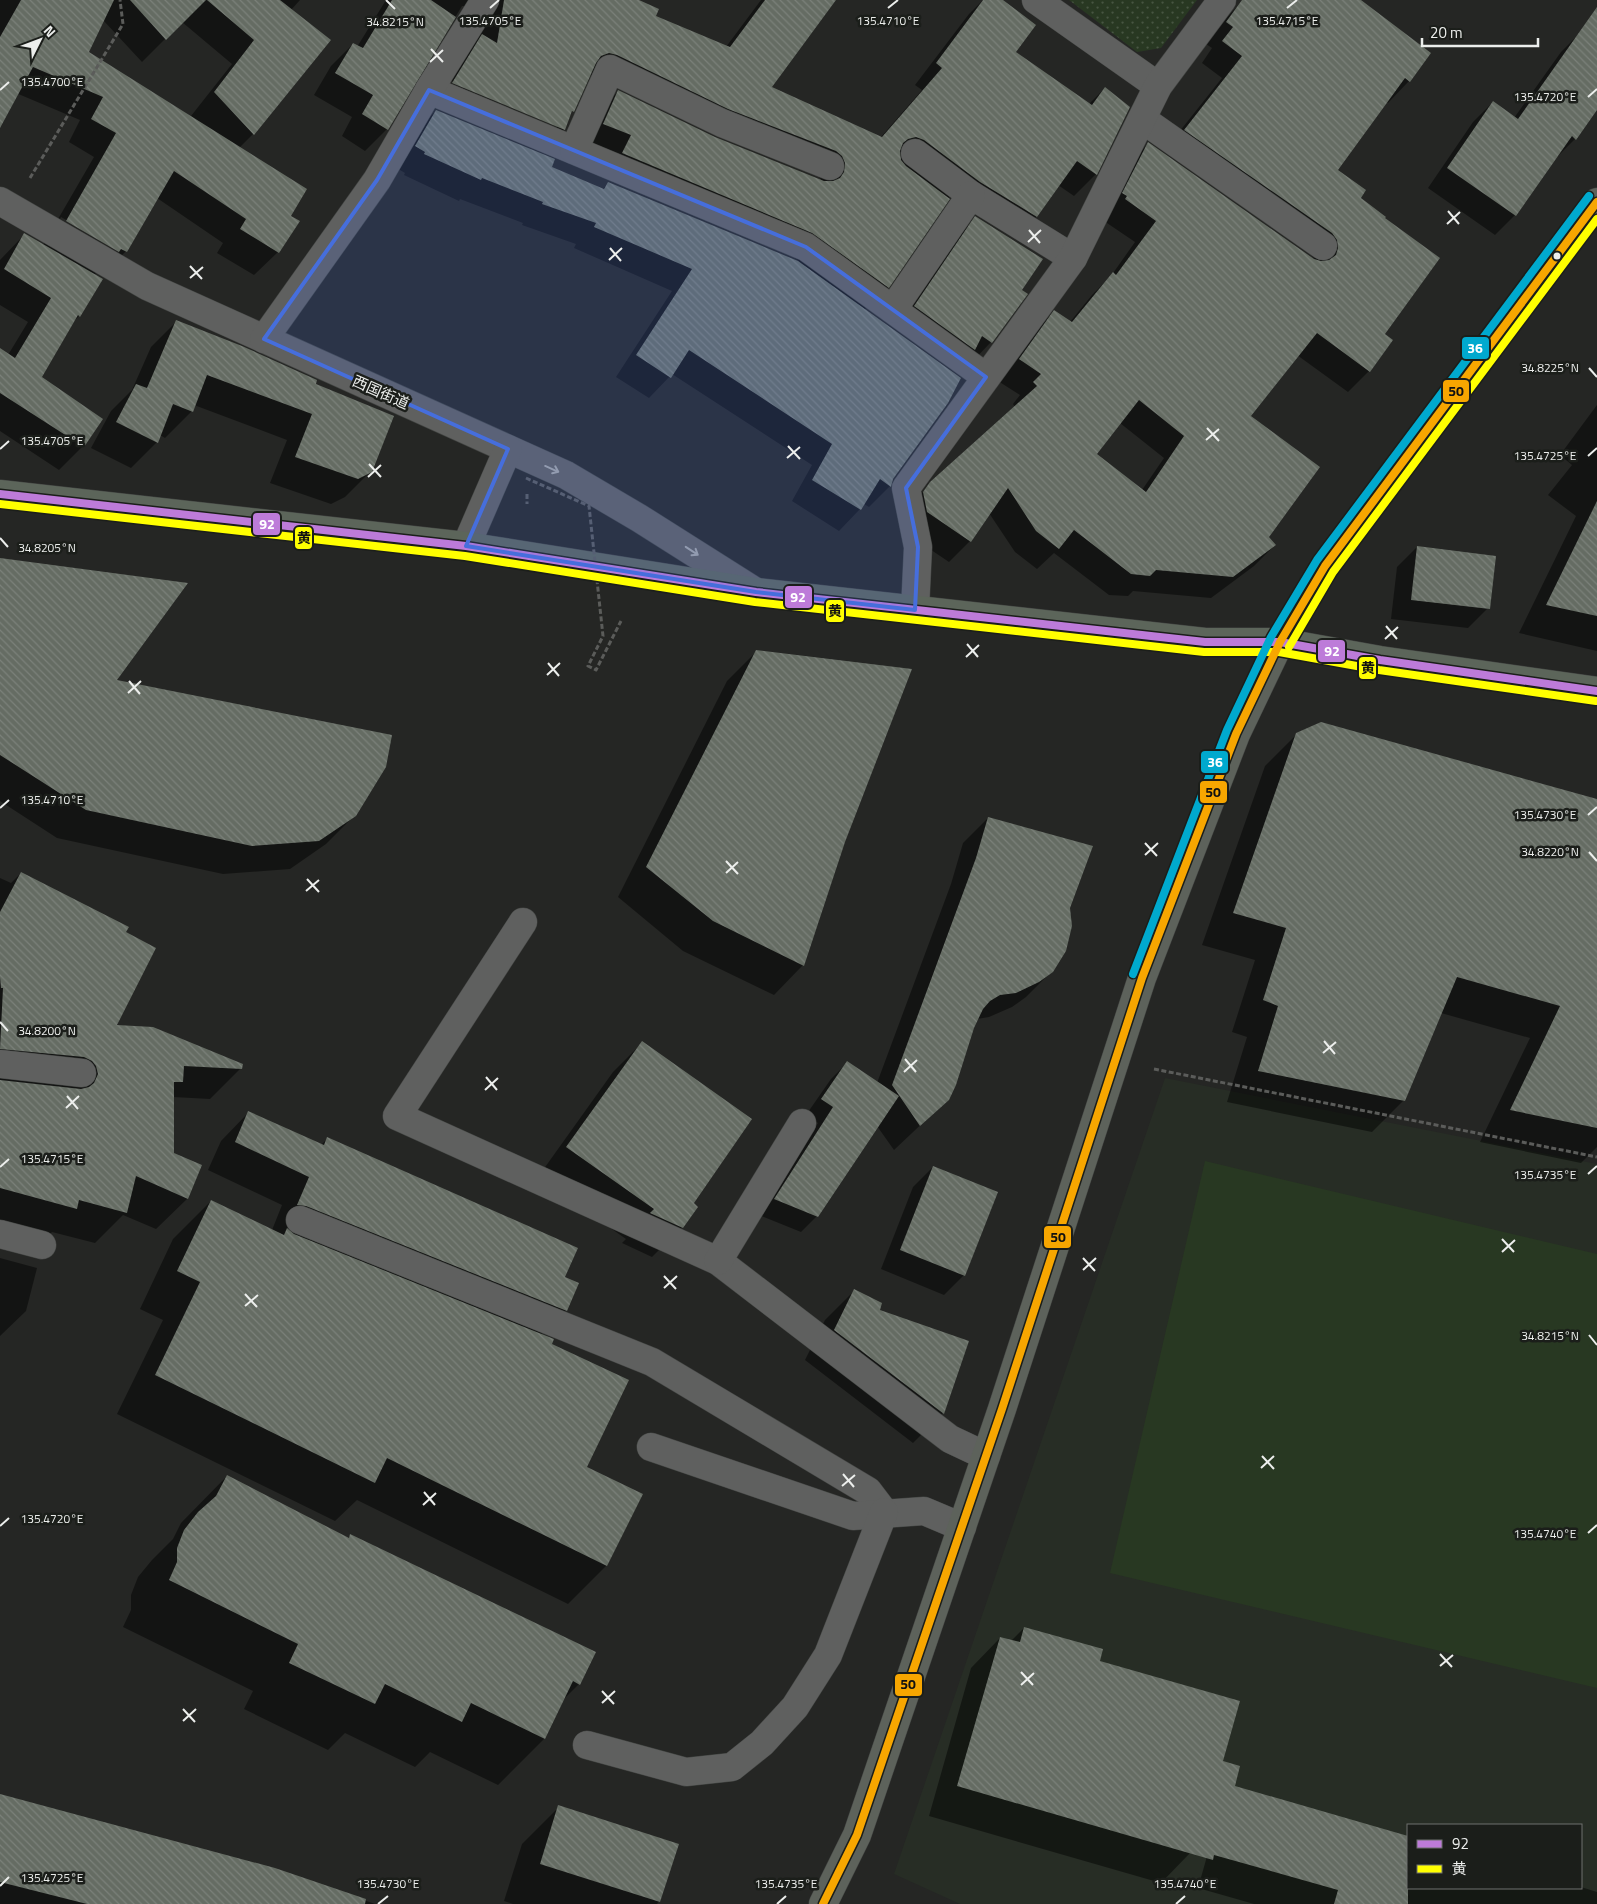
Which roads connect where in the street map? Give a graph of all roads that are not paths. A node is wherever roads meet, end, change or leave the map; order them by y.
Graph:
1 (485, 0) edge
2 (1036, 0) edge
3 (1222, 0) edge
4 (1158, 86) junction
5 (429, 90) junction
6 (1142, 119) junction
7 (574, 150) junction
8 (915, 153) dead end
9 (830, 166) dead end
10 (970, 195) junction
11 (1597, 202) edge
12 (6, 204) edge
13 (1323, 246) dead end
14 (1073, 258) junction
15 (893, 309) junction
16 (264, 339) junction
17 (986, 377) junction
18 (508, 449) junction
19 (0, 494) edge
20 (466, 546) junction
21 (756, 592) junction
22 (915, 610) junction
23 (1280, 642) junction
24 (1597, 691) edge
25 (523, 922) dead end
26 (0, 1064) edge
27 (82, 1073) dead end
28 (802, 1123) dead end
29 (300, 1220) dead end
30 (0, 1234) edge
31 (42, 1245) dead end
32 (718, 1261) junction
33 (651, 1448) dead end
34 (986, 1456) junction
35 (884, 1512) junction
36 (962, 1527) junction
37 (587, 1745) dead end
38 (823, 1904) edge

1 - 5 street
2 - 4 street
3 - 4 street
4 - 6 street
5 - 7 street
5 - 16 street
6 - 13 street
6 - 14 street
7 - 9 street
7 - 15 street
8 - 10 street
10 - 14 street
10 - 15 street
11 - 23 main road
12 - 16 street, 西国街道
14 - 17 street
15 - 17 street
16 - 18 street, 西国街道
17 - 22 street
18 - 20 street
18 -> 21 street, 西国街道
19 - 20 highway
20 - 21 highway
21 - 22 highway
22 - 23 highway
23 - 24 highway
23 - 34 main road
25 - 32 street
26 - 27 street
28 - 32 street
29 - 35 street
30 - 31 street
32 - 34 street
33 - 35 street
34 - 36 main road
35 - 36 street
35 - 37 street
36 - 38 main road

